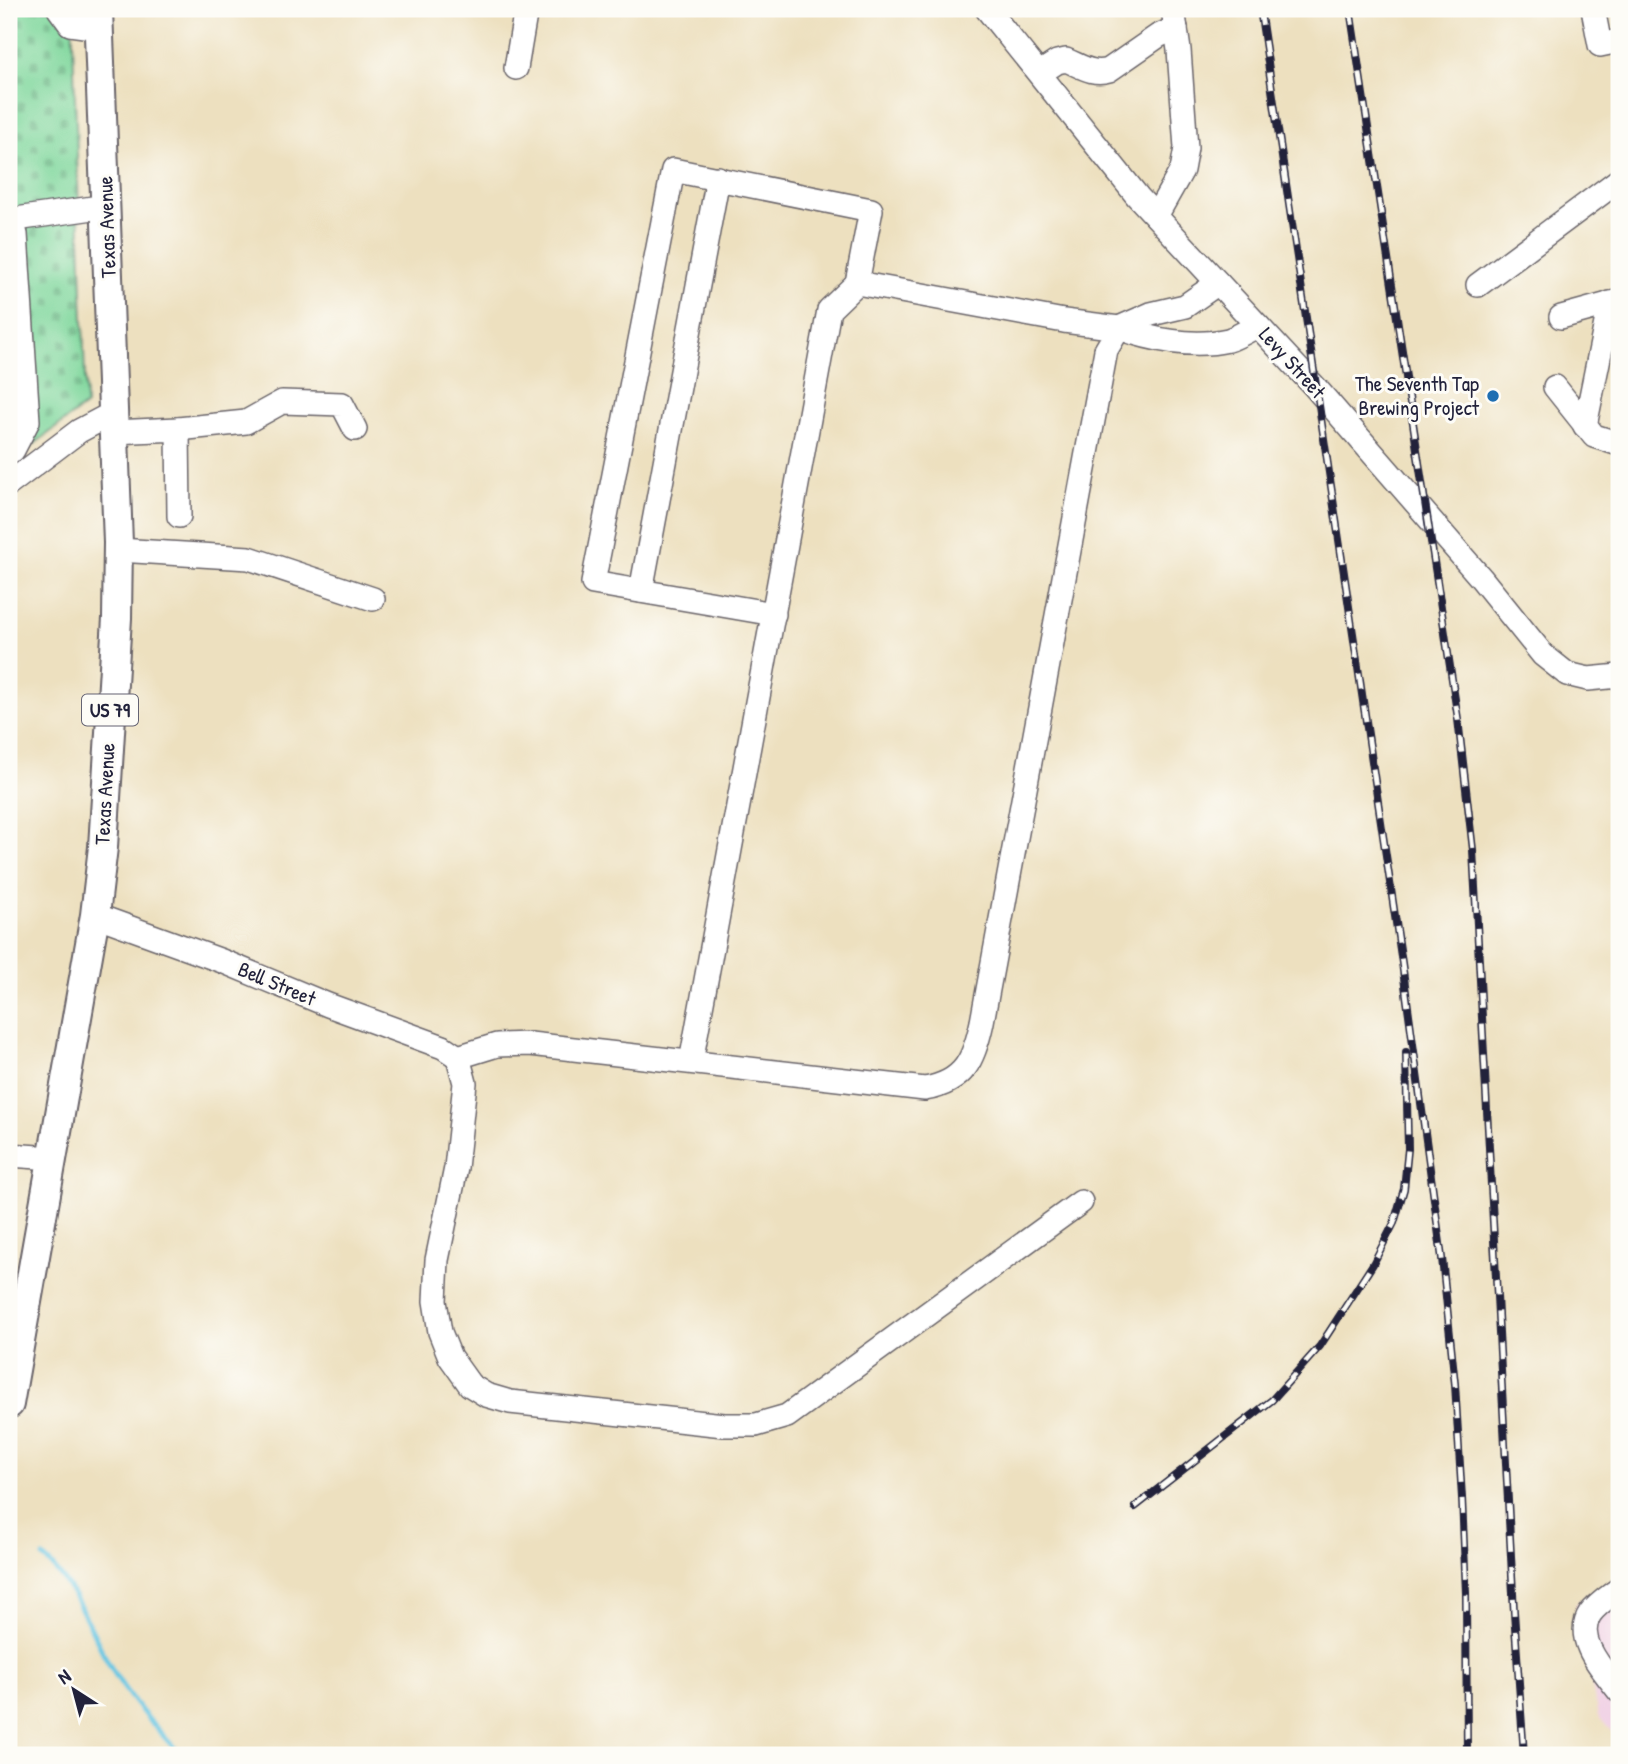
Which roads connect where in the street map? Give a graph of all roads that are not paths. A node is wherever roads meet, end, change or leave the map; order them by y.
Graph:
1 (59, 9) edge
2 (526, 9) edge
3 (987, 9) edge
4 (1593, 9) edge
5 (98, 18) edge
6 (1174, 19) edge
7 (1619, 41) edge
8 (516, 68) dead end
9 (1040, 73) junction
10 (718, 178) junction
11 (1619, 180) edge
12 (107, 206) junction
13 (1156, 216) junction
14 (9, 220) edge
15 (9, 227) edge
16 (857, 283) junction
17 (1219, 283) junction
18 (1478, 285) dead end
19 (1615, 302) edge
20 (1561, 317) dead end
21 (1258, 326) junction
22 (1119, 328) junction
23 (1555, 387) dead end
24 (114, 423) junction
25 (1585, 426) junction
26 (178, 429) junction
27 (355, 429) dead end
28 (1619, 444) edge
29 (9, 450) edge
30 (9, 484) edge
31 (179, 516) dead end
32 (118, 550) junction
33 (641, 591) junction
34 (373, 599) dead end
35 (774, 614) junction
36 (1619, 676) edge
37 (95, 915) junction
38 (458, 1057) junction
39 (691, 1062) junction
40 (9, 1155) edge
41 (53, 1158) junction
42 (1081, 1202) dead end
43 (10, 1388) edge
44 (1619, 1589) edge
45 (1619, 1691) edge

1 - 5 street
2 - 8 street
3 - 9 street, Levy Street
4 - 7 street
5 - 12 main road, Texas Avenue / US 79
6 - 9 street
6 - 13 street
9 - 13 street, Levy Street
10 - 16 street
10 - 33 street
10 - 33 street
11 - 18 street
12 - 14 street
12 - 24 main road, Texas Avenue / US 79
13 - 17 street, Levy Street
15 - 29 street
16 - 22 street
16 - 35 street
17 - 21 street, Levy Street
17 - 22 street
19 - 20 street
19 - 25 street
21 - 22 street
21 - 36 street, Levy Street
22 - 39 street
23 - 25 street
24 - 26 street
24 - 30 street
24 - 32 main road, Texas Avenue / US 79
25 - 28 street
26 - 27 street
26 - 31 street
32 - 34 street
32 - 37 main road, Texas Avenue / US 79
33 - 35 street
35 - 39 street
37 - 38 street, Bell Street
37 - 41 main road, Texas Avenue / US 79
38 - 39 street
38 - 42 street
40 - 41 street
41 - 43 main road, Texas Avenue / US 79
44 - 45 street

